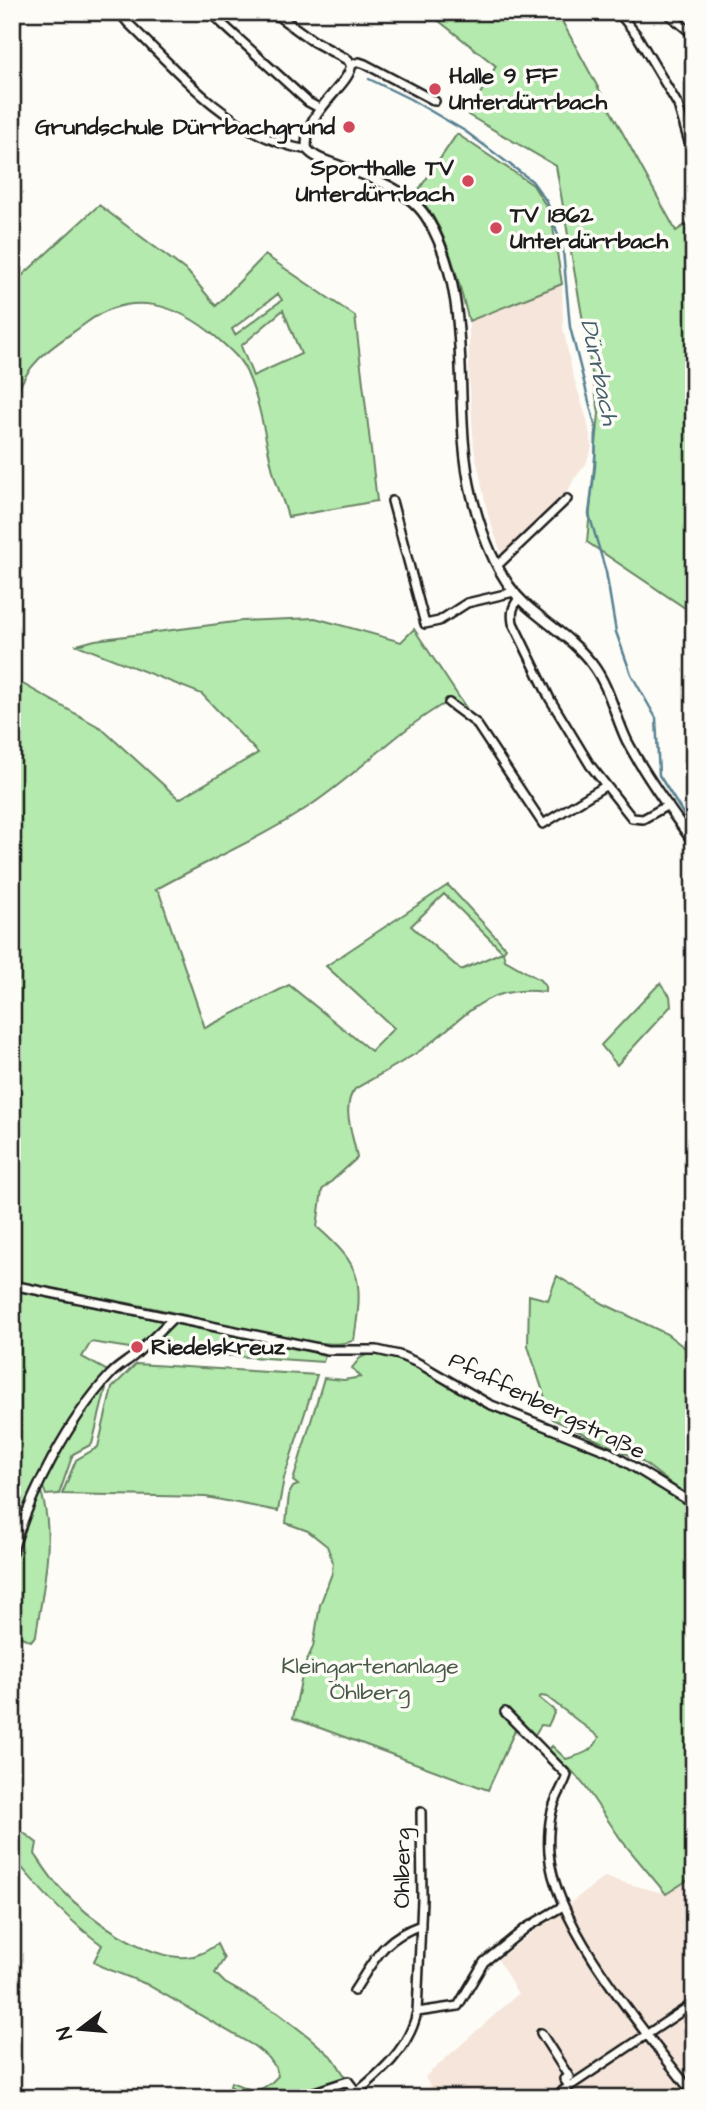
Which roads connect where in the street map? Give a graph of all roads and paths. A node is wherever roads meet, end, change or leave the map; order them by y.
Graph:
1 (120, 12) edge
2 (273, 12) edge
3 (618, 12) edge
4 (666, 12) edge
5 (216, 18) dead end
6 (694, 35) edge
7 (351, 65) junction
8 (435, 101) dead end
9 (319, 108) junction
10 (307, 149) junction
11 (694, 159) edge
12 (567, 499) dead end
13 (391, 501) dead end
14 (498, 565) junction
15 (517, 595) junction
16 (449, 703) dead end
17 (605, 786) junction
18 (668, 805) junction
19 (694, 843) edge
20 (12, 1285) edge
21 (173, 1318) junction
22 (694, 1504) edge
23 (12, 1553) edge
24 (505, 1712) dead end
25 (421, 1812) dead end
26 (563, 1906) junction
27 (421, 1925) junction
28 (354, 1991) dead end
29 (694, 2003) edge
30 (417, 2012) junction
31 (541, 2034) dead end
32 (648, 2034) junction
33 (569, 2086) junction
34 (359, 2095) edge
35 (694, 2095) edge
36 (296, 2098) edge
37 (350, 2098) edge
38 (552, 2098) edge

1 - 10 street
2 - 7 street
3 - 11 street
4 - 6 street
5 - 9 street
7 - 8 street
7 - 9 street
9 - 10 street
10 - 14 street
12 - 14 street
13 - 15 street
14 - 15 street
15 - 17 street
15 - 18 street
16 - 17 street
17 - 18 street
18 - 19 street
20 - 21 street, Pfaffenbergstraße
21 - 22 street, Pfaffenbergstraße
21 - 23 street
24 - 26 street
25 - 27 street, Öhlberg
26 - 30 street
26 - 32 street
27 - 28 street, Öhlberg
27 - 30 street, Öhlberg
29 - 32 street
30 - 34 street
31 - 33 street
32 - 33 street
32 - 35 street
33 - 38 street
34 - 36 street
34 - 37 street

